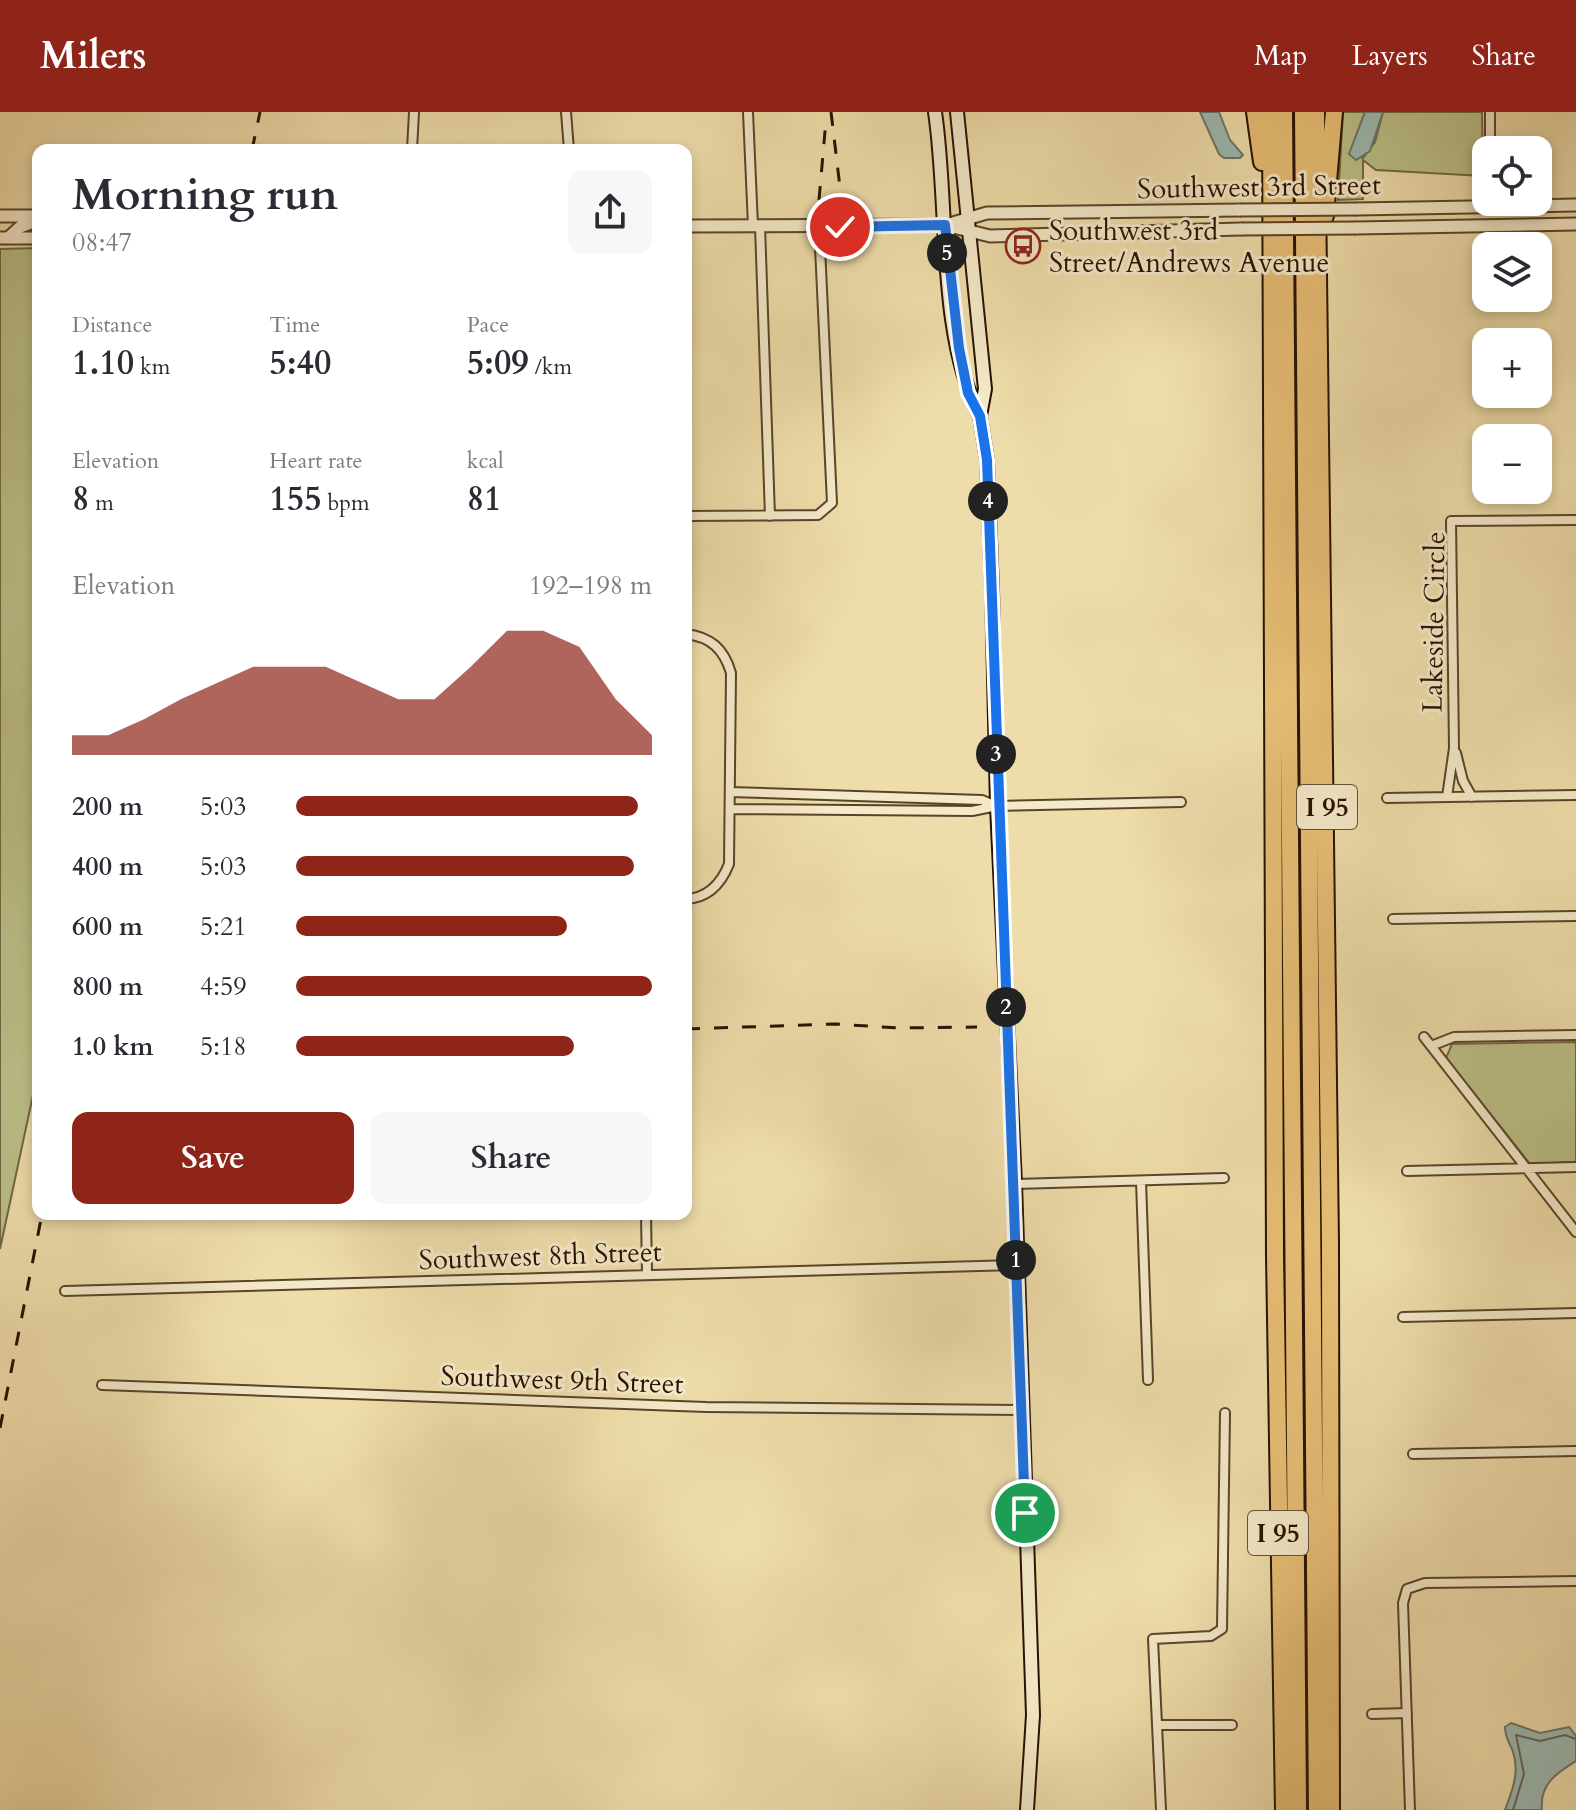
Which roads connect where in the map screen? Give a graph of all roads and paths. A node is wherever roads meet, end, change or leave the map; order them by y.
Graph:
1 (414, 112) edge
2 (566, 112) edge
3 (748, 112) edge
4 (935, 112) edge
5 (957, 112) edge
6 (1255, 112) edge
7 (1271, 112) edge
8 (1284, 112) edge
9 (1303, 112) edge
10 (1316, 112) edge
11 (1334, 112) edge
12 (1490, 112) edge
13 (1490, 136) edge
14 (412, 144) edge
15 (569, 144) edge
16 (1576, 205) edge
17 (0, 216) edge
18 (32, 218) edge
19 (32, 221) edge
20 (1576, 224) edge
21 (945, 225) junction
22 (968, 225) junction
23 (692, 226) edge
24 (756, 226) junction
25 (819, 226) junction
26 (4, 238) edge
27 (32, 238) edge
28 (1318, 257) junction
29 (1272, 267) junction
30 (980, 416) junction
31 (692, 516) edge
32 (770, 516) junction
33 (1576, 520) edge
34 (692, 634) edge
35 (1454, 748) junction
36 (730, 792) junction
37 (1576, 795) edge
38 (1447, 797) junction
39 (1472, 797) junction
40 (1387, 798) dead end
41 (1181, 802) dead end
42 (997, 806) junction
43 (730, 809) junction
44 (1290, 815) junction
45 (692, 898) edge
46 (1576, 916) edge
47 (1393, 919) dead end
48 (1273, 947) junction
49 (1576, 1035) edge
50 (1424, 1037) dead end
51 (1431, 1046) junction
52 (1311, 1130) junction
53 (1576, 1167) edge
54 (1526, 1168) junction
55 (1407, 1171) dead end
56 (1224, 1178) dead end
57 (1141, 1181) junction
58 (1015, 1184) junction
59 (646, 1220) edge
60 (1576, 1232) edge
61 (1330, 1244) junction
62 (1016, 1265) junction
63 (647, 1274) junction
64 (65, 1291) dead end
65 (1576, 1313) edge
66 (1403, 1317) dead end
67 (1148, 1380) dead end
68 (102, 1385) dead end
69 (1021, 1410) junction
70 (1225, 1413) dead end
71 (1576, 1451) edge
72 (1413, 1454) dead end
73 (1576, 1581) edge
74 (1407, 1713) junction
75 (1372, 1714) dead end
76 (1157, 1725) junction
77 (1232, 1725) dead end
78 (1027, 1810) edge
79 (1161, 1810) edge
80 (1284, 1810) edge
81 (1298, 1810) edge
82 (1317, 1810) edge
83 (1331, 1810) edge
84 (1410, 1810) edge

1 - 14 street
2 - 15 street
3 - 24 street
4 - 21 main road
5 - 22 main road
6 - 29 highway
7 - 29 highway, I 95
8 - 44 highway
9 - 52 highway
10 - 28 highway, I 95
11 - 28 highway
12 - 13 street
16 - 22 street, Southwest 3rd Street, bridge
17 - 18 street
19 - 26 street
20 - 22 street, Southwest 3rd Street, bridge
21 - 22 street, Southwest 3rd Street
21 - 25 street, Southwest 3rd Street
21 - 30 main road
22 - 30 main road
23 - 24 street, Southwest 3rd Street
24 - 25 street, Southwest 3rd Street
24 - 32 street
25 - 32 street
26 - 27 street
28 - 61 highway, I 95
29 - 48 highway, I 95
30 - 42 main road
31 - 32 street
33 - 35 street, Lakeside Circle
34 - 36 street
35 - 38 street, Lakeside Circle
35 - 39 street, Lakeside Circle
36 - 42 street
36 - 43 street
37 - 39 street
38 - 39 street
38 - 40 street
41 - 42 street
42 - 43 street
42 - 58 main road
43 - 45 street
44 - 48 highway
44 - 81 highway
46 - 47 street
48 - 80 highway, I 95
49 - 51 street
50 - 51 street
51 - 54 street
52 - 61 highway
52 - 82 highway
53 - 54 street
54 - 55 street
54 - 60 street
56 - 57 street
57 - 58 street
57 - 67 street
58 - 62 main road
59 - 63 street
61 - 83 highway, I 95
62 - 63 street, Southwest 8th Street
62 - 69 main road
63 - 64 street, Southwest 8th Street
65 - 66 street
68 - 69 street, Southwest 9th Street
69 - 78 main road
70 - 76 street
71 - 72 street
73 - 74 street
74 - 75 street
74 - 84 street
76 - 77 street
76 - 79 street

